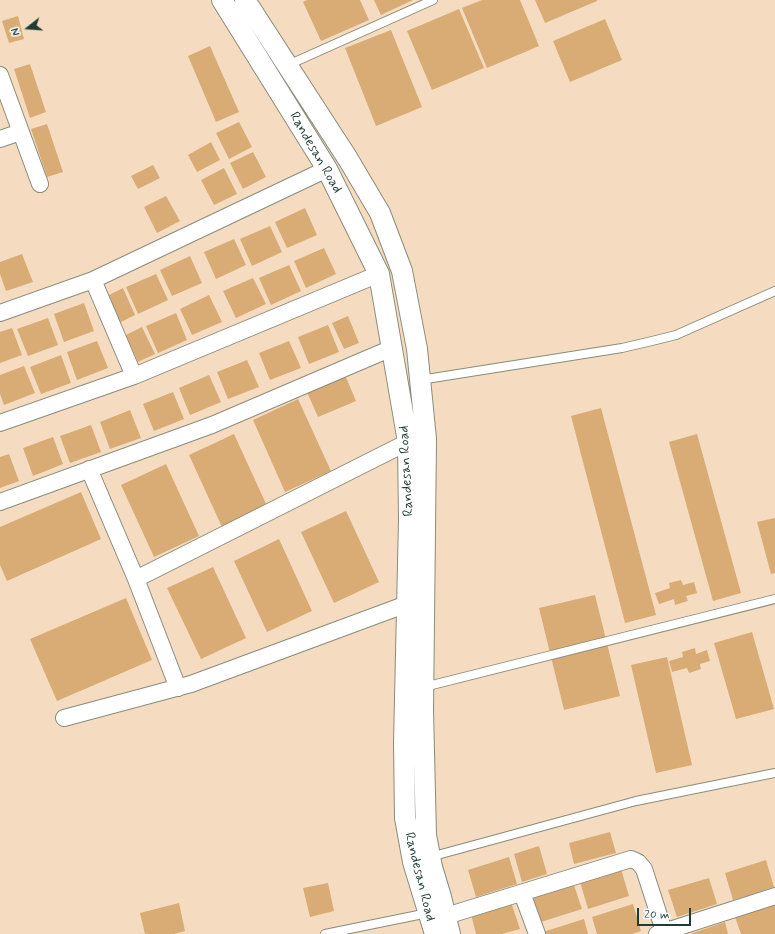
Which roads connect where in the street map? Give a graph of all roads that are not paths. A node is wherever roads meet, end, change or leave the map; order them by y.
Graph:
1 (222, 0) edge
2 (434, 0) edge
3 (248, 1) edge
4 (287, 66) junction
5 (0, 75) edge
6 (21, 132) junction
7 (0, 139) edge
8 (327, 169) junction
9 (40, 184) dead end
10 (379, 274) junction
11 (93, 280) junction
12 (775, 291) edge
13 (1, 309) edge
14 (392, 348) junction
15 (134, 376) junction
16 (420, 380) junction
17 (0, 423) edge
18 (408, 442) junction
19 (89, 470) junction
20 (0, 502) edge
21 (136, 579) junction
22 (775, 599) edge
23 (407, 604) junction
24 (424, 687) junction
25 (178, 688) junction
26 (64, 718) dead end
27 (775, 774) edge
28 (430, 857) junction
29 (522, 893) junction
30 (775, 896) edge
31 (441, 921) edge
32 (662, 933) edge
33 (325, 934) edge
34 (435, 934) edge
35 (537, 934) edge

1 - 8 street, Randesan Road
2 - 4 lane
3 - 4 street, Randesan Road
4 - 16 street, Randesan Road
5 - 6 street
6 - 7 street
6 - 9 street
8 - 10 street, Randesan Road
8 - 11 street
10 - 14 street, Randesan Road
10 - 15 street
11 - 13 street
11 - 15 street
12 - 16 lane
14 - 18 street, Randesan Road
14 - 19 street
15 - 17 street
16 - 24 street, Randesan Road
18 - 21 street
18 - 23 street, Randesan Road
19 - 20 street
19 - 21 street
21 - 25 street
22 - 24 lane
23 - 25 street
23 - 31 street, Randesan Road
24 - 28 street, Randesan Road
25 - 26 street
27 - 28 lane
28 - 31 street, Randesan Road
29 - 31 street
29 - 32 street
29 - 35 street
30 - 32 street
31 - 33 lane
31 - 34 street, Randesan Road

